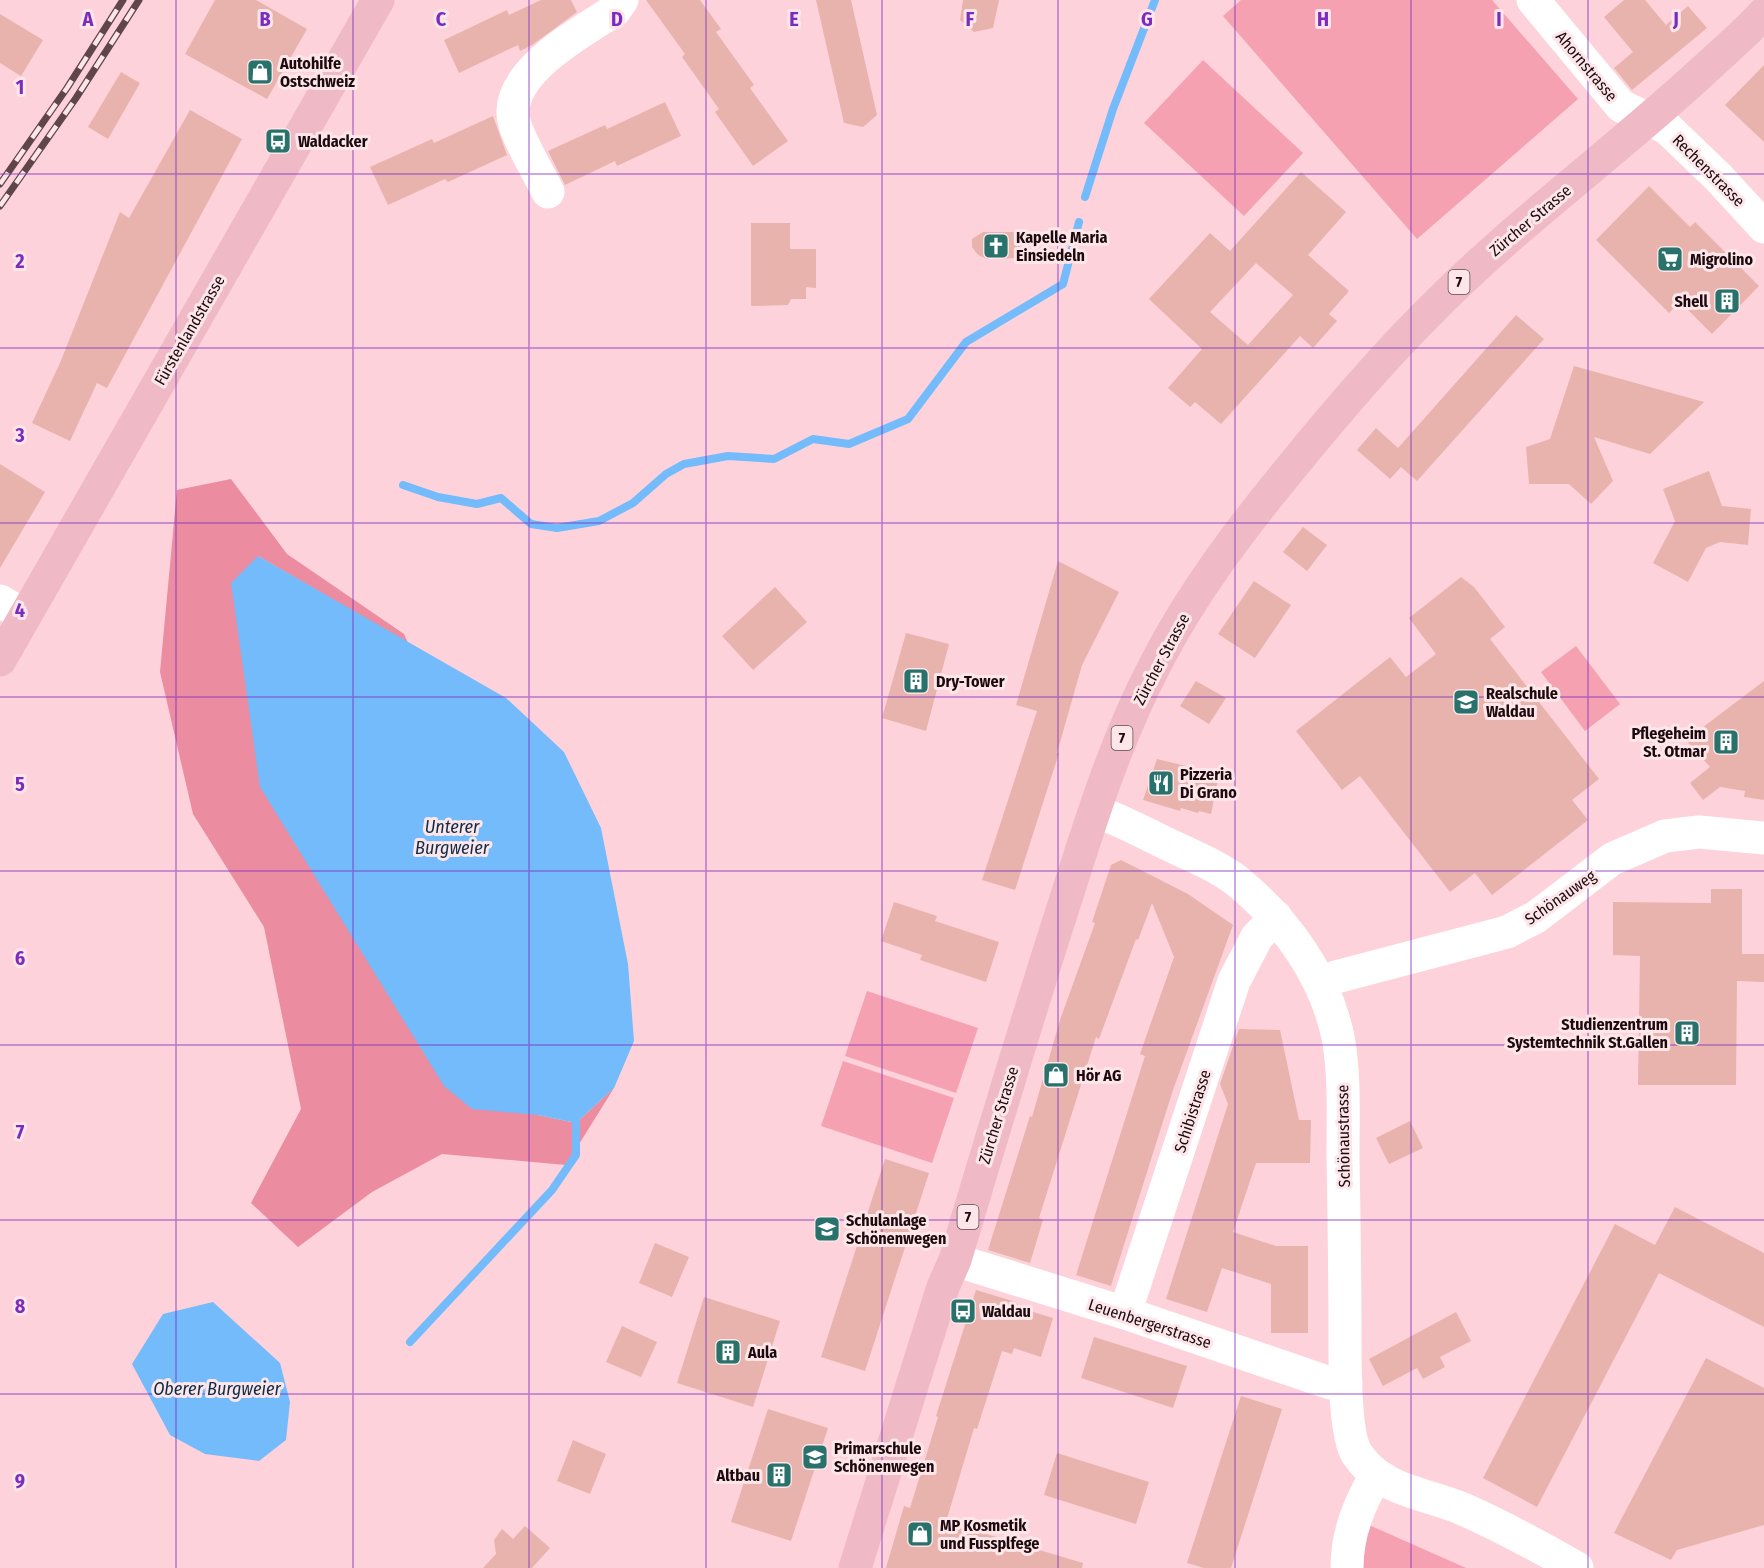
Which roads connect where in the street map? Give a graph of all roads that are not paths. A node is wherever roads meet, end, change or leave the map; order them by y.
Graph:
1 (378, 0) edge
2 (622, 0) edge
3 (1533, 0) edge
4 (1764, 13) edge
5 (1651, 119) junction
6 (548, 192) dead end
7 (1764, 226) edge
8 (13, 609) edge
9 (0, 660) edge
10 (1095, 811) junction
11 (1764, 838) edge
12 (1276, 917) junction
13 (1320, 983) junction
14 (955, 1260) junction
15 (1125, 1313) junction
16 (1346, 1383) junction
17 (1376, 1474) junction
18 (855, 1568) edge
19 (1347, 1568) edge
20 (1577, 1568) edge

1 - 8 main road, Fürstenlandstrasse
2 - 6 street
3 - 5 street, Ahornstrasse
4 - 5 main road, Zürcher Strasse / 7
5 - 7 street, Rechenstrasse
5 - 10 main road, Zürcher Strasse / 7
8 - 9 main road, Fürstenlandstrasse
10 - 12 street, Schönaustrasse
10 - 14 main road, Zürcher Strasse / 7
11 - 13 street, Schönauweg
12 - 13 street, Schönaustrasse
12 - 15 street, Schibistrasse
13 - 16 street, Schönaustrasse
14 - 15 street, Leuenbergerstrasse
14 - 18 main road, Zürcher Strasse / 7
15 - 16 street, Leuenbergerstrasse
16 - 17 street, Schönaustrasse
17 - 19 street
17 - 20 street, Schönaustrasse

